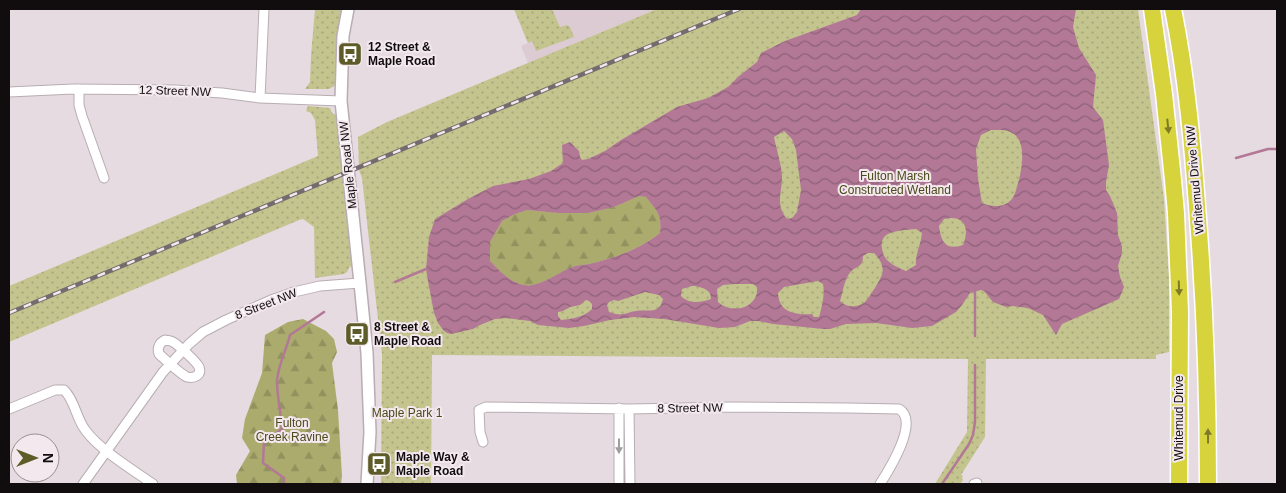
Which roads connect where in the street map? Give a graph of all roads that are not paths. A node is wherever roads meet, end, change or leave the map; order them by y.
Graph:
1 (264, 9) edge
2 (348, 9) edge
3 (1146, 9) edge
4 (1152, 9) edge
5 (1173, 9) edge
6 (1181, 9) edge
7 (79, 89) junction
8 (9, 92) edge
9 (1164, 94) junction
10 (1186, 95) junction
11 (260, 98) junction
12 (342, 101) junction
13 (104, 178) dead end
14 (360, 283) junction
15 (364, 321) junction
16 (182, 350) junction
17 (1180, 352) joint
18 (170, 363) junction
19 (1179, 381) junction
20 (619, 408) junction
21 (629, 408) junction
22 (9, 409) edge
23 (483, 442) dead end
24 (107, 451) junction
25 (83, 484) edge
26 (153, 484) edge
27 (367, 484) edge
28 (374, 484) edge
29 (619, 484) edge
30 (630, 484) edge
31 (880, 484) edge
32 (1174, 484) edge
33 (1179, 484) edge
34 (1209, 484) edge

1 - 11 street
2 - 12 street, Maple Road NW
3 - 9 highway
4 - 9 highway, Whitemud Drive NW
5 - 10 highway, Whitemud Drive NW
6 - 10 highway
7 - 8 street, 12 Street NW
7 - 11 street, 12 Street NW
7 - 13 street
9 -> 17 highway, Whitemud Drive NW
34 -> 10 highway, Whitemud Drive NW
11 - 12 street, 12 Street NW
12 - 14 street, Maple Road NW
14 - 15 street, Maple Road NW
14 - 16 street, 8 Street NW
15 - 27 street, Maple Road NW
15 - 28 street, Maple Road NW
16 - 18 street, 8 Street NW
16 - 18 street
16 - 18 street
17 - 19 highway, Whitemud Drive
18 - 24 street, 8 Street NW
19 - 32 highway
19 - 33 highway, Whitemud Drive
20 - 21 street, 8 Street NW
20 - 23 street, 8 Street NW
20 -> 29 street
21 - 30 street
21 - 31 street, 8 Street NW
22 - 24 street
24 - 25 street, 8 Street NW
24 - 26 street

